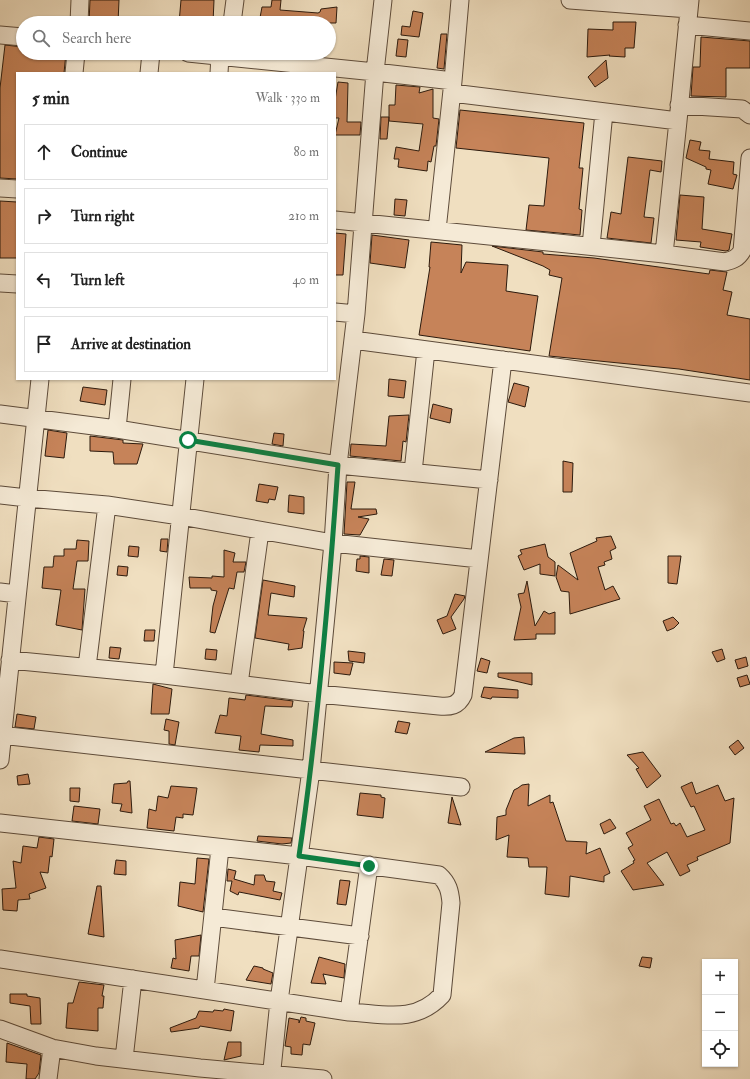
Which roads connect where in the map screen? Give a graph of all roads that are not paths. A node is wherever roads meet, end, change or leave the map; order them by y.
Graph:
1 (80, 0) edge
2 (234, 0) edge
3 (383, 0) edge
4 (460, 0) edge
5 (570, 0) edge
6 (617, 2) edge
7 (689, 11) edge
8 (79, 16) edge
9 (233, 16) edge
10 (750, 31) edge
11 (0, 35) edge
12 (16, 36) edge
13 (75, 60) edge
14 (150, 60) edge
15 (224, 60) edge
16 (249, 60) edge
17 (302, 69) edge
18 (74, 72) edge
19 (149, 72) edge
20 (219, 72) edge
21 (375, 72) junction
22 (452, 87) junction
23 (604, 112) junction
24 (679, 113) junction
25 (750, 115) edge
26 (750, 158) edge
27 (0, 188) edge
28 (16, 189) edge
29 (336, 220) edge
30 (364, 223) junction
31 (437, 230) junction
32 (591, 246) junction
33 (746, 251) edge
34 (664, 254) junction
35 (0, 283) edge
36 (16, 284) edge
37 (336, 312) edge
38 (356, 314) junction
39 (353, 340) junction
40 (426, 350) junction
41 (503, 360) junction
42 (40, 380) edge
43 (122, 380) edge
44 (195, 380) edge
45 (750, 393) edge
46 (0, 414) edge
47 (36, 419) junction
48 (117, 429) junction
49 (188, 440) junction
50 (338, 465) junction
51 (413, 472) junction
52 (489, 480) junction
53 (0, 494) edge
54 (27, 498) junction
55 (106, 505) junction
56 (180, 516) junction
57 (260, 531) junction
58 (333, 543) junction
59 (479, 559) junction
60 (0, 592) edge
61 (17, 594) junction
62 (10, 660) junction
63 (87, 667) junction
64 (164, 674) junction
65 (239, 684) junction
66 (318, 694) junction
67 (1, 735) edge
68 (0, 760) edge
69 (311, 770) junction
70 (461, 787) dead end
71 (0, 823) edge
72 (220, 848) junction
73 (299, 856) junction
74 (369, 866) junction
75 (213, 917) junction
76 (290, 927) junction
77 (360, 936) junction
78 (0, 959) edge
79 (133, 979) junction
80 (205, 990) junction
81 (279, 1001) junction
82 (349, 1012) junction
83 (0, 1029) edge
84 (52, 1048) junction
85 (124, 1059) junction
86 (199, 1073) edge
87 (271, 1076) edge
88 (48, 1079) edge
89 (323, 1079) edge

1 - 8 street
2 - 9 street
3 - 21 street
4 - 22 street
5 - 6 street
6 - 7 street
7 - 10 street
7 - 24 street
11 - 12 street
13 - 18 street
14 - 19 street
15 - 20 street
16 - 17 street
17 - 21 street
21 - 22 street
21 - 30 street
22 - 23 street
22 - 31 street
23 - 24 street
23 - 32 street
24 - 25 street
24 - 34 street
26 - 33 street
27 - 28 street
29 - 30 street
30 - 31 street
30 - 38 street
31 - 32 street
32 - 34 street
33 - 34 street
35 - 36 street
37 - 38 street
38 - 39 street
39 - 40 street
39 - 50 street
40 - 41 street
40 - 51 street
41 - 45 street
41 - 52 street
42 - 47 street
43 - 48 street
44 - 49 street
46 - 47 street
47 - 48 street
47 - 54 street
48 - 49 street
49 - 50 street
49 - 56 street
50 - 51 street
50 - 58 street
51 - 52 street
52 - 59 street
53 - 54 street
54 - 55 street
54 - 61 street
55 - 56 street
55 - 63 street
56 - 57 street
56 - 64 street
57 - 58 street
57 - 65 street
58 - 59 street
58 - 66 street
59 - 66 street
60 - 61 street
61 - 62 street
62 - 63 street
62 - 67 street
63 - 64 street
64 - 65 street
65 - 66 street
66 - 69 street
67 - 68 street
67 - 69 street
69 - 70 street
69 - 73 street
71 - 72 street
72 - 73 street
72 - 75 street
73 - 74 street
73 - 76 street
74 - 77 street
74 - 82 street
75 - 76 street
75 - 80 street
76 - 77 street
76 - 81 street
77 - 82 street
78 - 79 street
79 - 80 street
79 - 85 street
80 - 81 street
81 - 82 street
81 - 87 street
83 - 84 street
84 - 85 street
84 - 88 street
85 - 86 street
86 - 87 street
87 - 89 street

